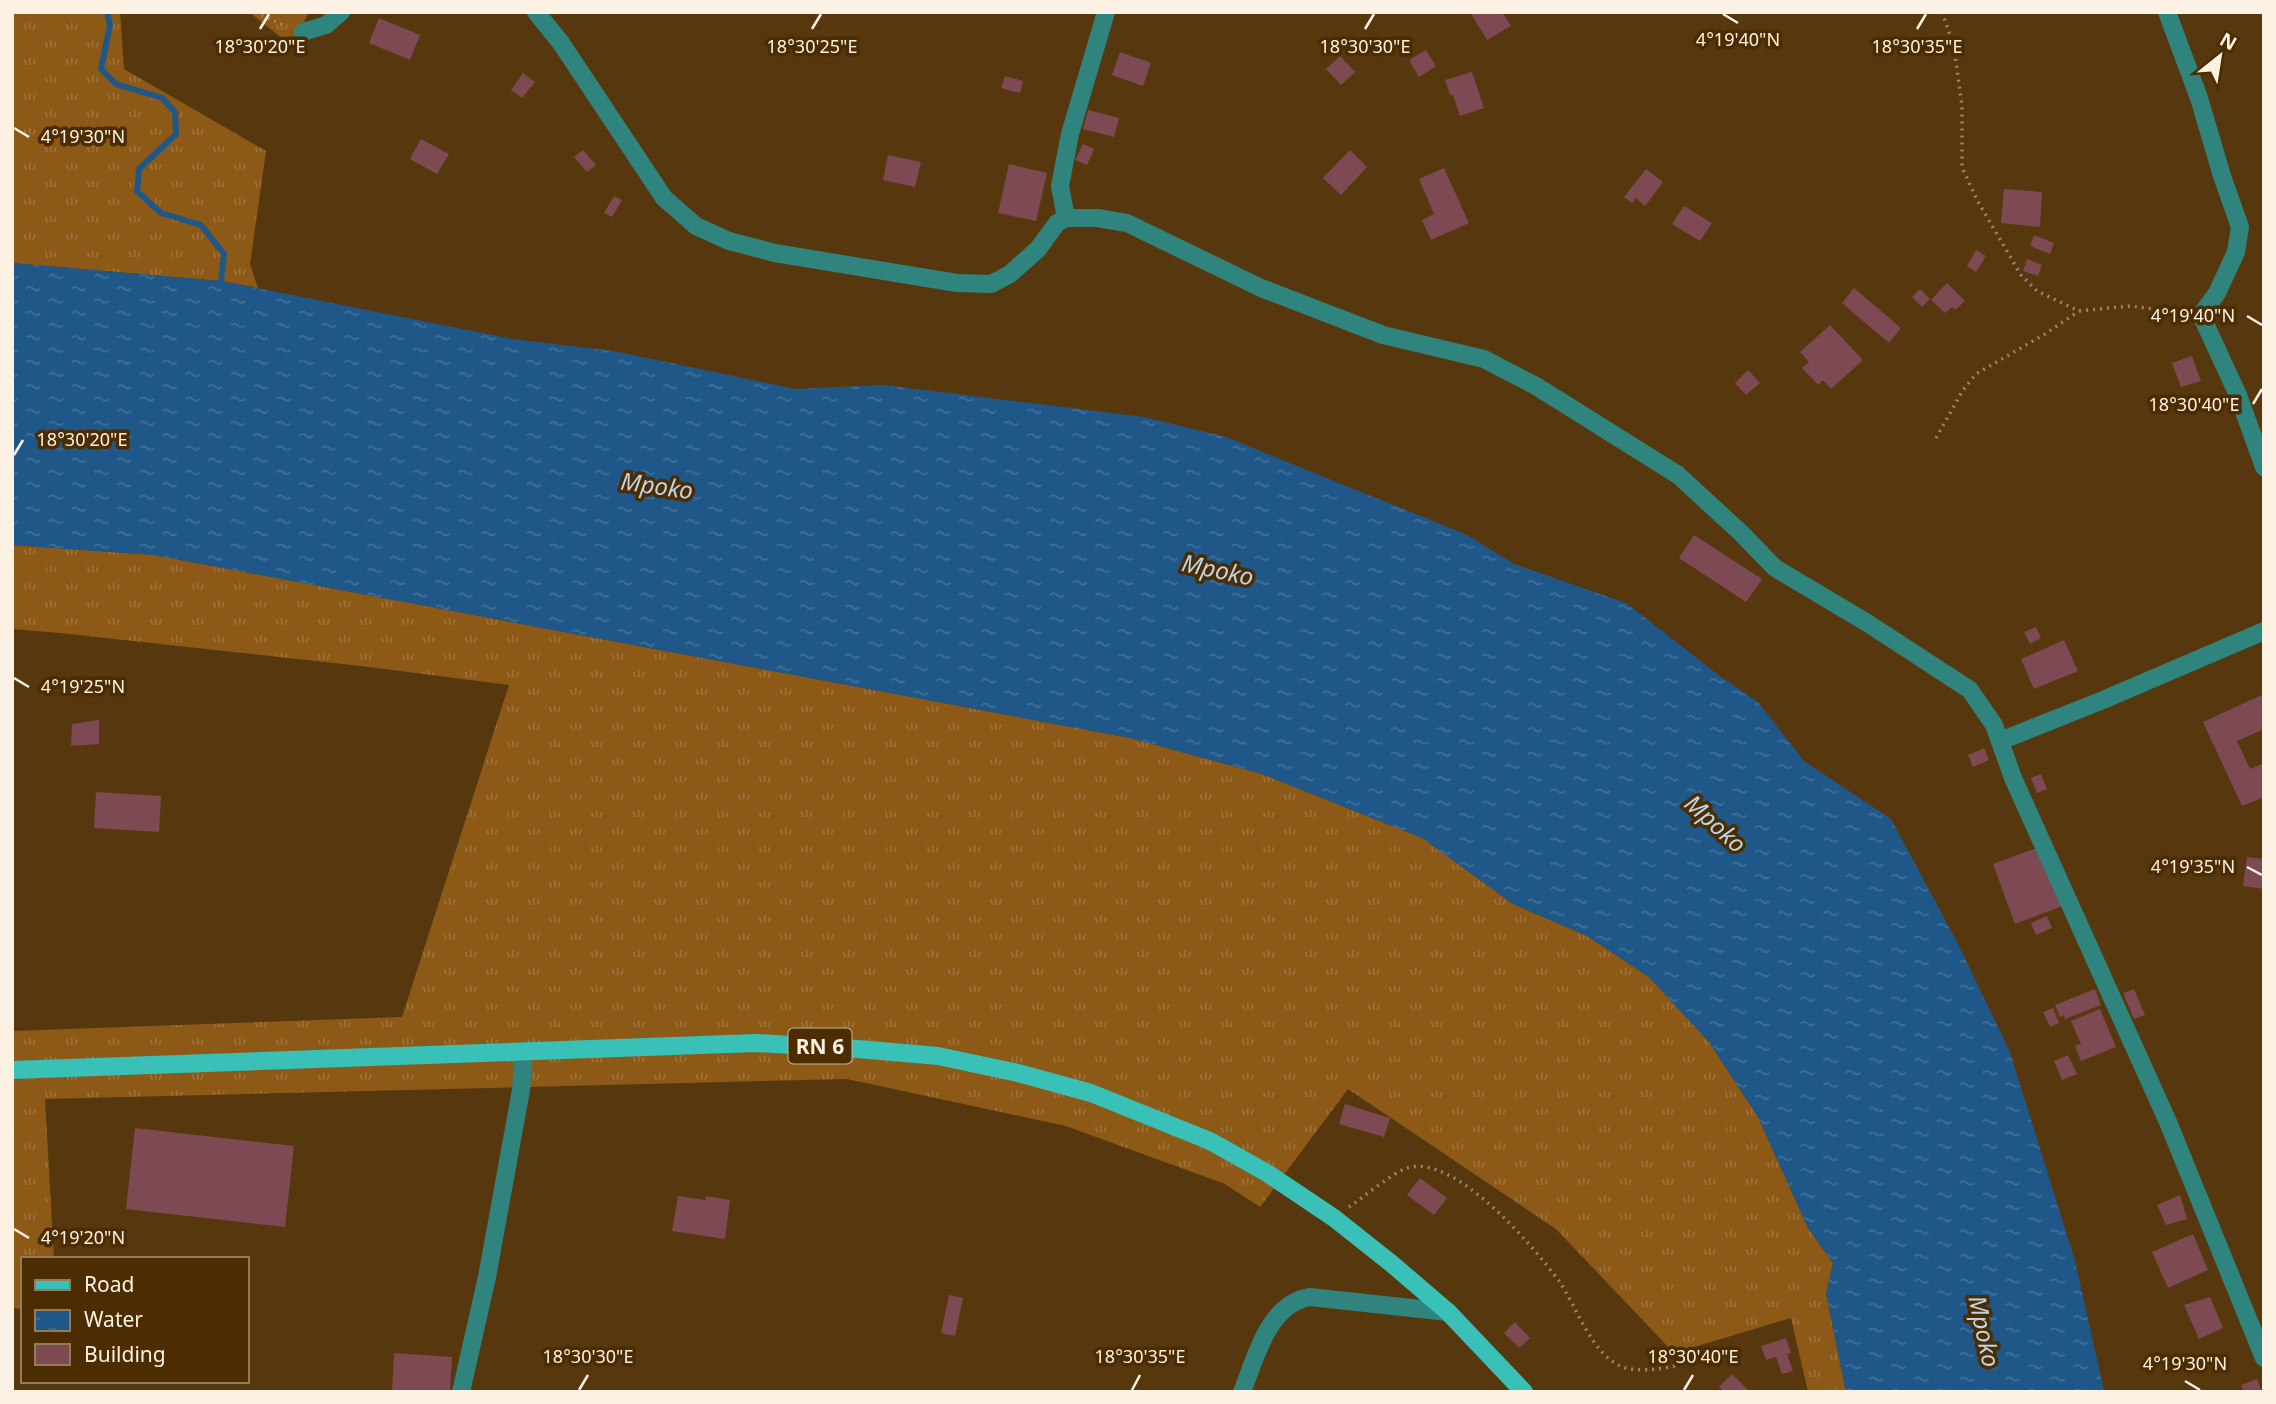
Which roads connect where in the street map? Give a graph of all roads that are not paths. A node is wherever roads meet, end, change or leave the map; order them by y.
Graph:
1 (341, 12) edge
2 (536, 12) edge
3 (1106, 12) edge
4 (2166, 12) edge
5 (303, 32) road end
6 (1066, 218) junction
7 (2264, 467) edge
8 (2264, 631) edge
9 (2000, 741) junction
10 (524, 1051) junction
11 (12, 1070) edge
12 (1448, 1312) junction
13 (2264, 1358) edge
14 (461, 1392) edge
15 (1242, 1392) edge
16 (1524, 1392) edge

1 - 5 street
2 - 6 street
3 - 6 street
4 - 7 street
6 - 9 street
8 - 9 street
9 - 13 street
10 - 11 main road, RN 6
10 - 12 main road, RN 6
10 - 14 street
12 - 15 street
12 - 16 main road, RN 6

